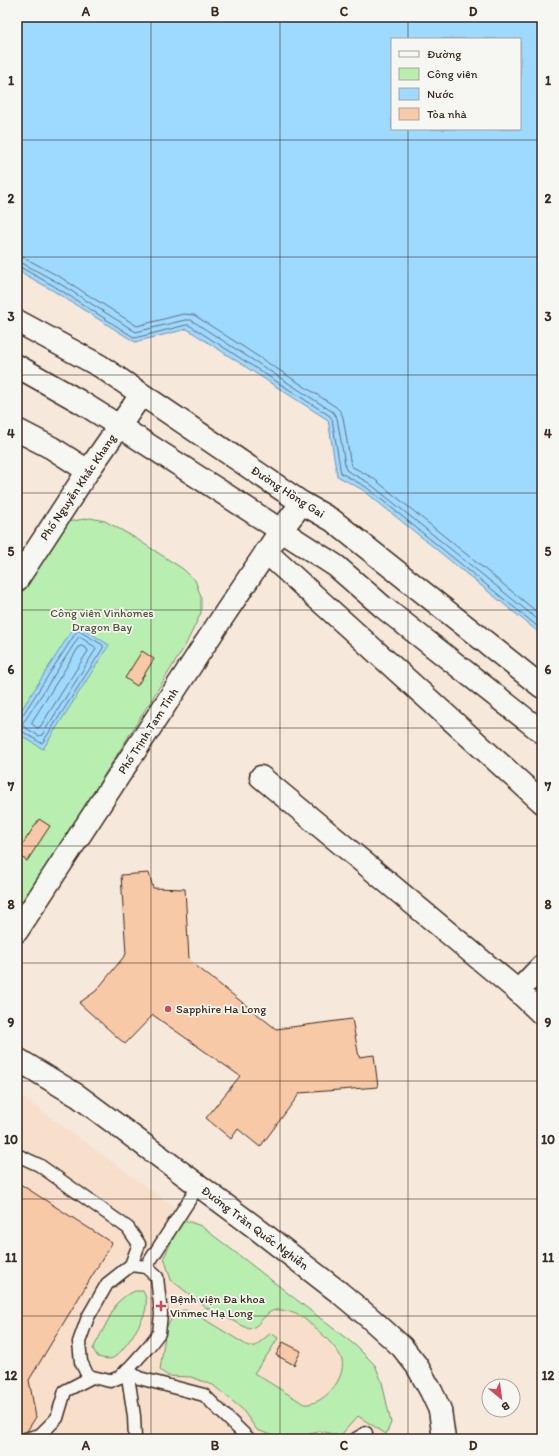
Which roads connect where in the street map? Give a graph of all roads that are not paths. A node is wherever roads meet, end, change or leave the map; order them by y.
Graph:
1 (17, 321) edge
2 (17, 366) edge
3 (142, 395) junction
4 (119, 426) junction
5 (17, 430) edge
6 (88, 471) junction
7 (302, 503) junction
8 (281, 530) junction
9 (266, 552) junction
10 (17, 580) edge
11 (542, 687) edge
12 (542, 732) edge
13 (261, 778) dead end
14 (542, 802) edge
15 (17, 932) edge
16 (542, 966) edge
17 (518, 991) junction
18 (542, 1014) edge
19 (17, 1059) edge
20 (17, 1155) edge
21 (199, 1185) junction
22 (131, 1265) junction
23 (146, 1267) junction
24 (127, 1370) junction
25 (92, 1377) junction
26 (25, 1439) edge
27 (135, 1439) edge
28 (249, 1439) edge
29 (444, 1439) edge

1 - 3 street, Đường Hồng Gai
2 - 4 street
3 - 4 street, Phố Nguyễn Khắc Khang
3 - 7 street, Đường Hồng Gai
4 - 6 street, Phố Nguyễn Khắc Khang
4 - 8 street
5 - 6 street
6 - 10 street, Phố Nguyễn Khắc Khang
7 - 8 street
7 - 11 street, Đường Hồng Gai
8 - 9 street, Phố Trịnh Tam Tỉnh
8 - 12 street
9 - 14 street
9 - 15 street, Phố Trịnh Tam Tỉnh
13 - 17 street
16 - 17 street
17 - 18 street
19 - 21 street, Đường Trần Quốc Nghiễn
20 - 22 lane
21 - 23 lane
21 - 29 street, Đường Trần Quốc Nghiễn
22 - 23 lane
22 - 25 lane
23 - 24 lane
24 - 25 lane
24 - 27 lane
24 - 28 lane
25 - 26 lane

